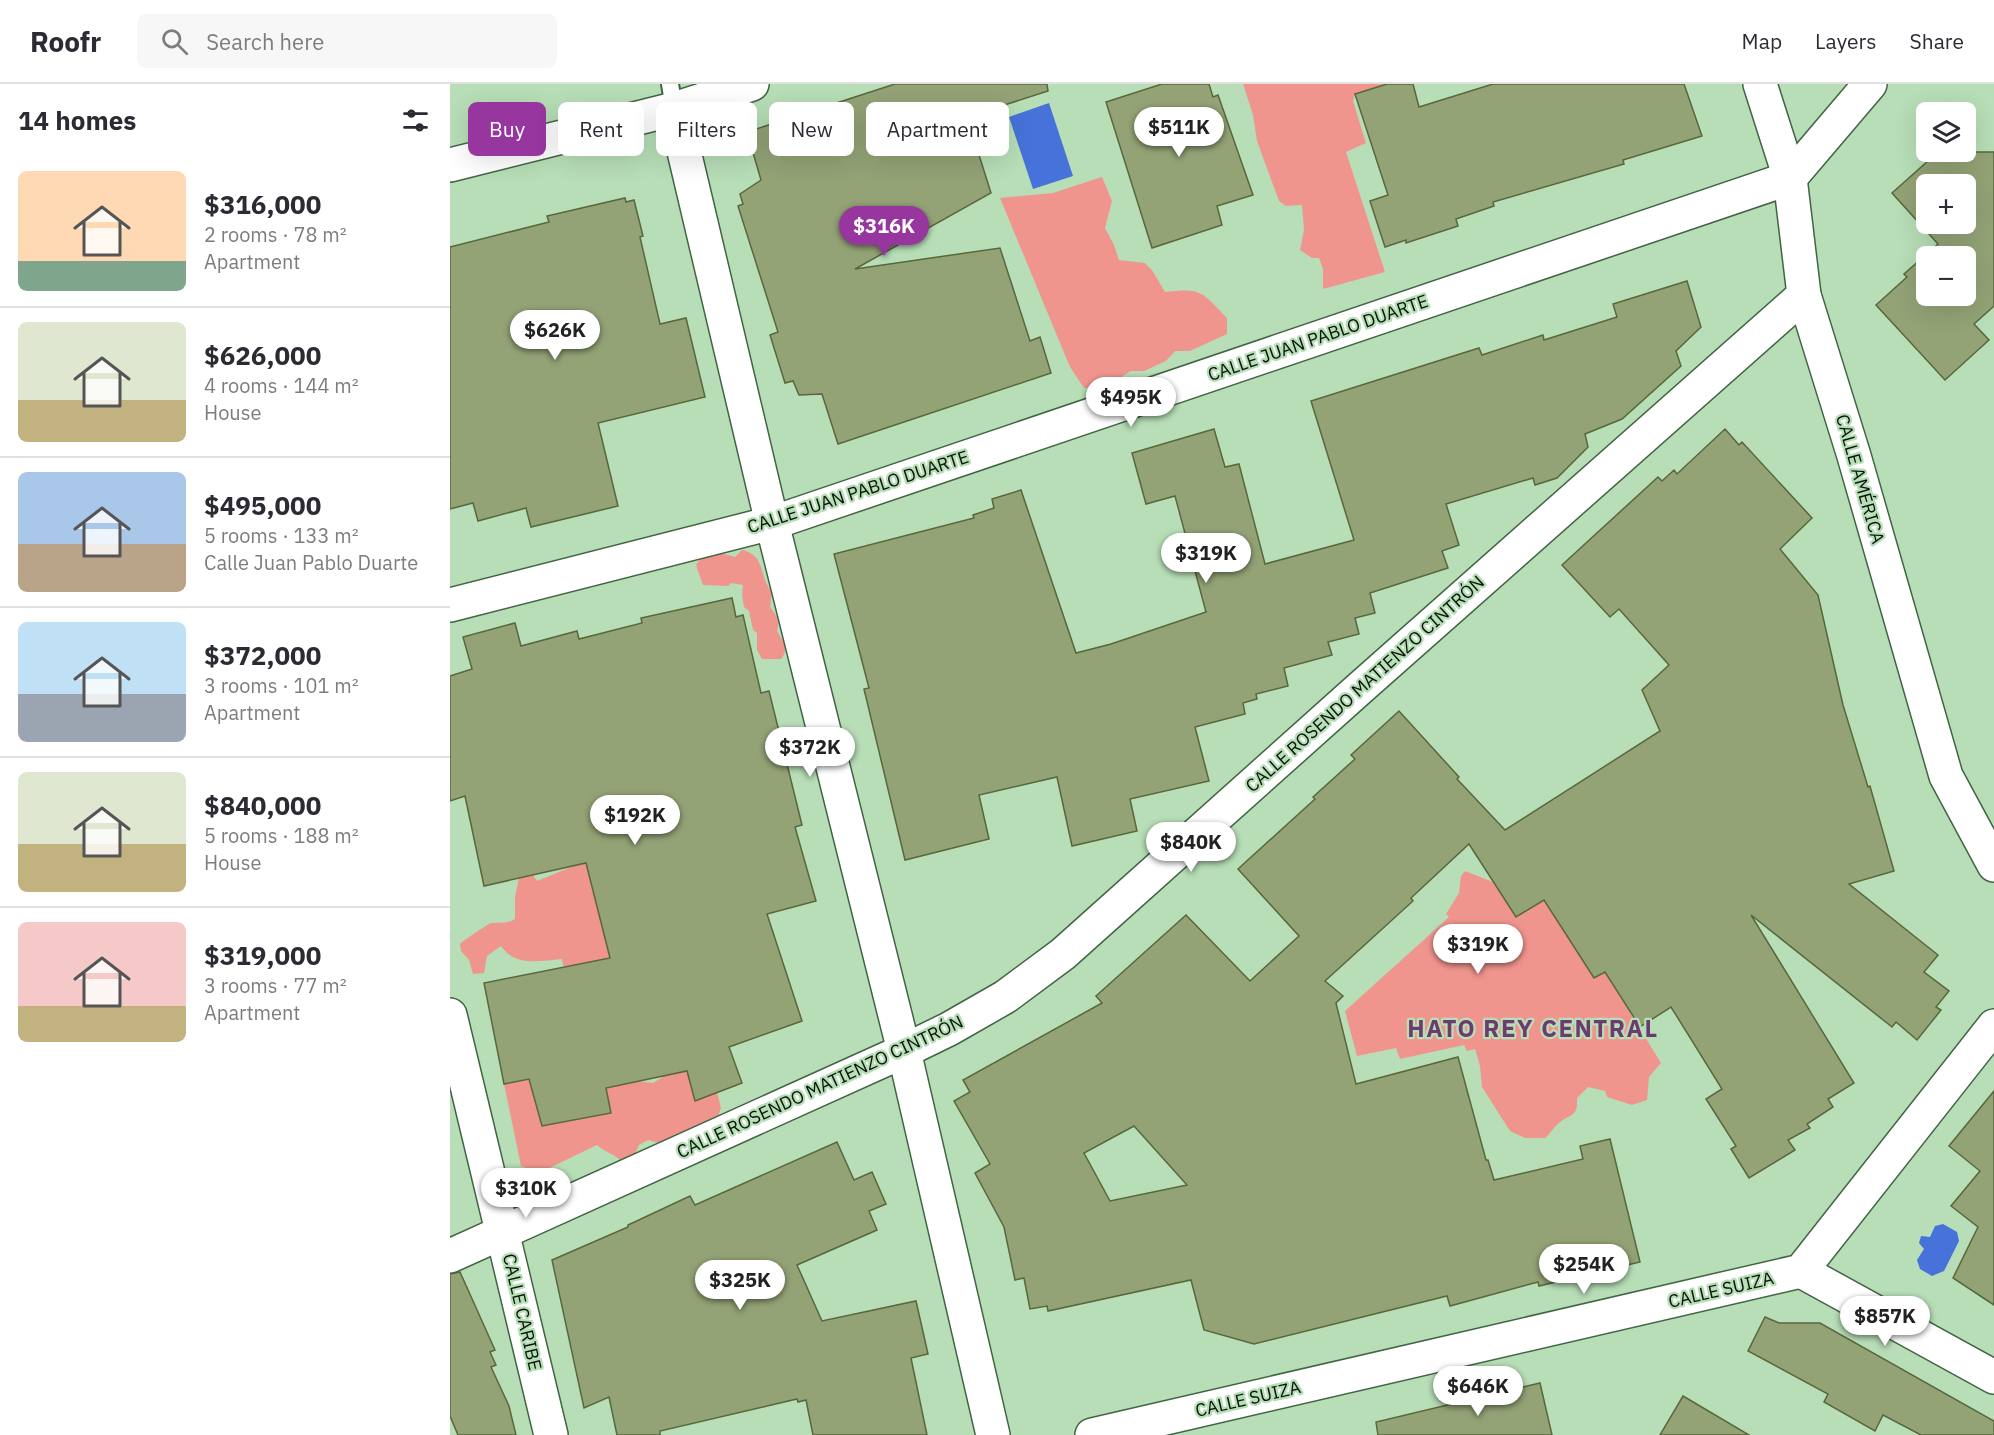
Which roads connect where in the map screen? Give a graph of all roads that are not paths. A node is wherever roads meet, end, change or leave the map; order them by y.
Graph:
1 (752, 84) edge
2 (1760, 84) edge
3 (1870, 84) edge
4 (672, 96) edge
5 (450, 165) edge
6 (1790, 178) junction
7 (1804, 295) junction
8 (772, 523) junction
9 (450, 605) edge
10 (1994, 865) edge
11 (450, 1015) edge
12 (1994, 1026) edge
13 (904, 1051) junction
14 (503, 1232) junction
15 (450, 1256) edge
16 (1801, 1271) junction
17 (1994, 1377) edge
18 (551, 1435) edge
19 (993, 1435) edge
20 (1092, 1435) edge

1 - 4 street
2 - 6 street, CALLE AMÉRICA
3 - 6 street
4 - 5 street
4 - 8 street
6 - 7 street, CALLE AMÉRICA
6 - 8 street, CALLE JUAN PABLO DUARTE
7 - 10 street, CALLE AMÉRICA
7 - 13 street, CALLE ROSENDO MATIENZO CINTRÓN
8 - 9 street, CALLE JUAN PABLO DUARTE
8 - 13 street
11 - 14 street, CALLE CARIBE
12 - 16 street
13 - 14 street, CALLE ROSENDO MATIENZO CINTRÓN
13 - 19 street
14 - 15 street, CALLE ROSENDO MATIENZO CINTRÓN
14 - 18 street, CALLE CARIBE
16 - 17 street
16 - 20 street, CALLE SUIZA

